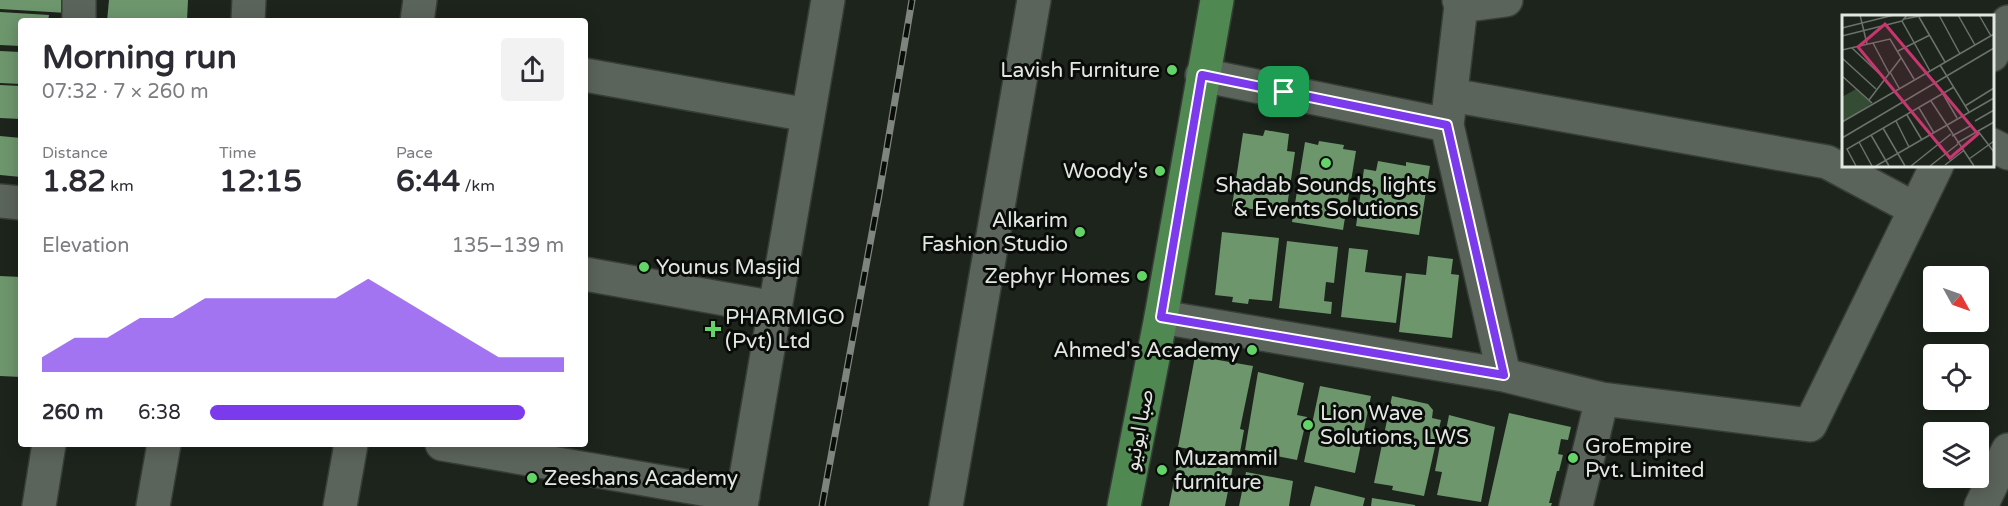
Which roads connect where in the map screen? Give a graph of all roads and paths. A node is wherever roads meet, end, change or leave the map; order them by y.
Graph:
1 (79, 0) edge
2 (249, 0) edge
3 (420, 0) edge
4 (828, 0) edge
5 (1034, 0) edge
6 (1217, 0) edge
7 (1506, 0) edge
8 (1460, 3) edge
9 (79, 18) edge
10 (248, 18) edge
11 (417, 18) edge
12 (2008, 22) edge
13 (1993, 53) edge
14 (1202, 75) junction
15 (588, 76) edge
16 (1449, 110) junction
17 (808, 115) junction
18 (1993, 146) edge
19 (2008, 153) edge
20 (1937, 166) edge
21 (0, 201) edge
22 (18, 203) edge
23 (1915, 210) junction
24 (588, 275) edge
25 (775, 308) junction
26 (1161, 317) junction
27 (1504, 375) junction
28 (1602, 399) junction
29 (49, 447) edge
30 (163, 447) edge
31 (350, 447) edge
32 (458, 447) edge
33 (2008, 450) edge
34 (742, 501) edge
35 (39, 506) edge
36 (153, 506) edge
37 (340, 506) edge
38 (946, 506) edge
39 (1124, 506) edge
40 (1576, 506) edge
41 (1981, 506) edge

1 - 9 street
2 - 10 street
3 - 11 street
4 - 17 street
5 - 38 street
6 - 14 main road, صبا ایونیو
7 - 8 street
8 - 16 street
12 - 13 street
14 - 16 street
14 - 26 main road, صبا ایونیو
15 - 17 street
16 - 23 street
16 - 27 street
17 - 25 street
18 - 19 street
20 - 23 street
21 - 22 street
23 - 28 street
24 - 25 street
25 - 34 street
26 - 27 street
26 - 39 main road, صبا ایونیو
27 - 28 street
28 - 40 street
29 - 35 street
30 - 36 street
31 - 37 street
32 - 34 street
33 - 41 street

